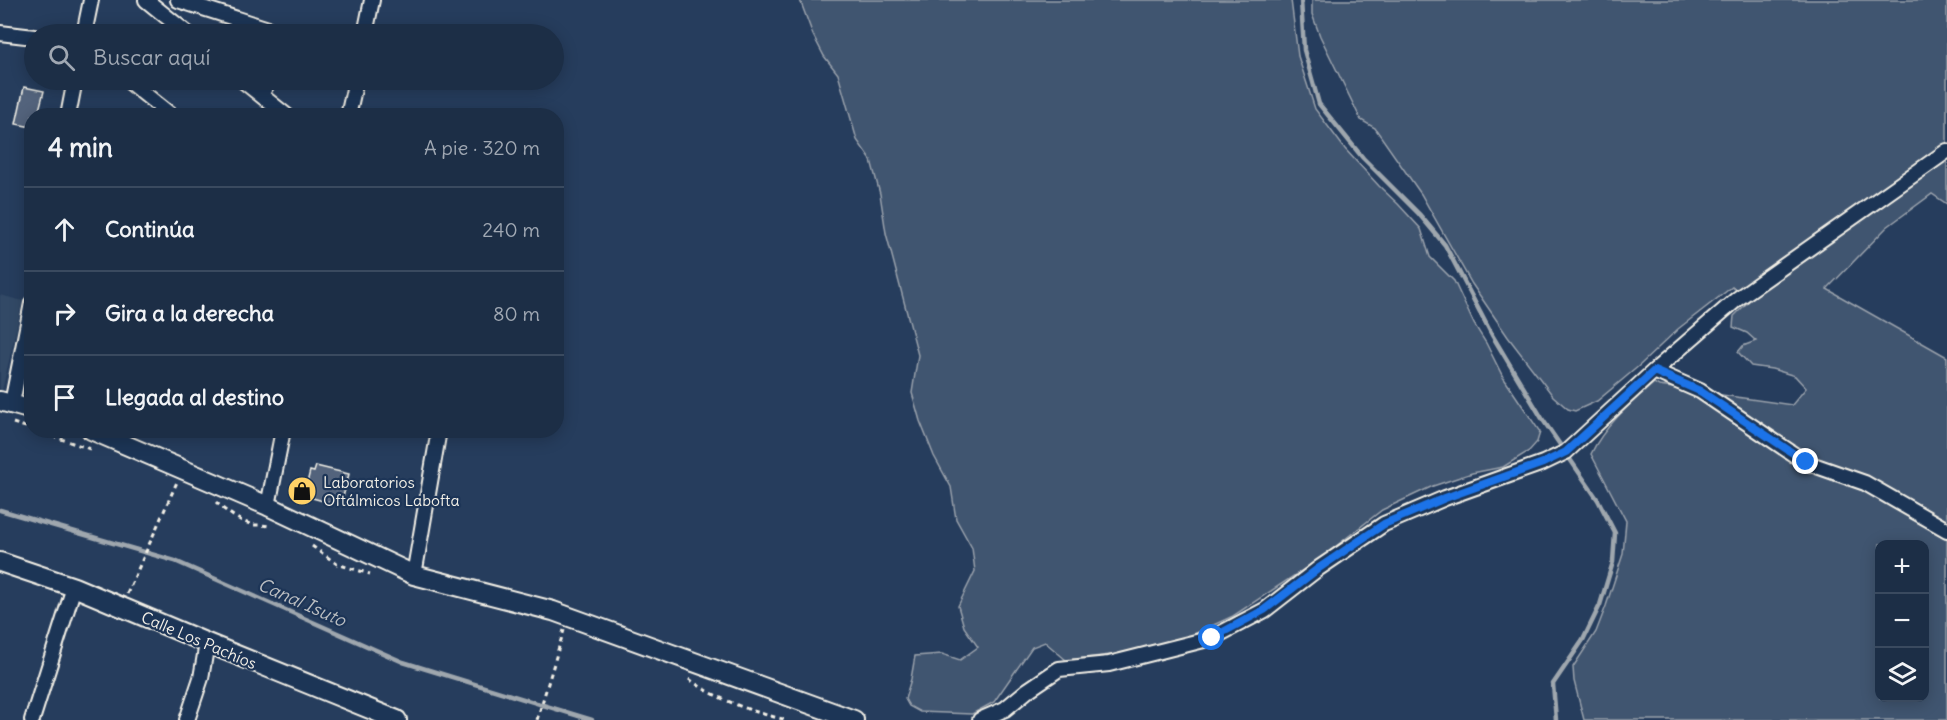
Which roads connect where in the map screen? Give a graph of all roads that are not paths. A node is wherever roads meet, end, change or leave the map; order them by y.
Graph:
1 (91, 0) edge
2 (146, 0) edge
3 (178, 0) edge
4 (372, 0) edge
5 (86, 24) edge
6 (176, 24) edge
7 (253, 24) edge
8 (367, 24) edge
9 (0, 33) edge
10 (24, 37) edge
11 (73, 90) edge
12 (140, 90) edge
13 (255, 90) edge
14 (264, 90) edge
15 (354, 90) edge
16 (261, 95) junction
17 (70, 108) edge
18 (162, 108) edge
19 (277, 108) edge
20 (350, 108) edge
21 (1947, 151) edge
22 (24, 333) edge
23 (1654, 371) junction
24 (6, 402) edge
25 (24, 408) edge
26 (110, 438) edge
27 (282, 438) edge
28 (438, 438) edge
29 (268, 506) junction
30 (1947, 530) edge
31 (0, 562) edge
32 (414, 575) junction
33 (74, 587) junction
34 (207, 644) junction
35 (32, 720) edge
36 (187, 720) edge
37 (397, 720) edge
38 (854, 720) edge
39 (980, 720) edge

1 - 5 street
2 - 6 street
3 - 7 street
4 - 8 street
9 - 10 street
11 - 17 street
12 - 18 street
13 - 16 street
14 - 16 street
15 - 20 street
16 - 19 street
21 - 23 street
22 - 24 street
23 - 30 street
23 - 39 street
24 - 25 street
26 - 29 street
27 - 29 street
28 - 32 street
29 - 32 street
31 - 33 street, Calle Los Pachíos
32 - 38 street
33 - 34 street, Calle Los Pachíos
33 - 35 street
34 - 36 street
34 - 37 street, Calle Los Pachíos

